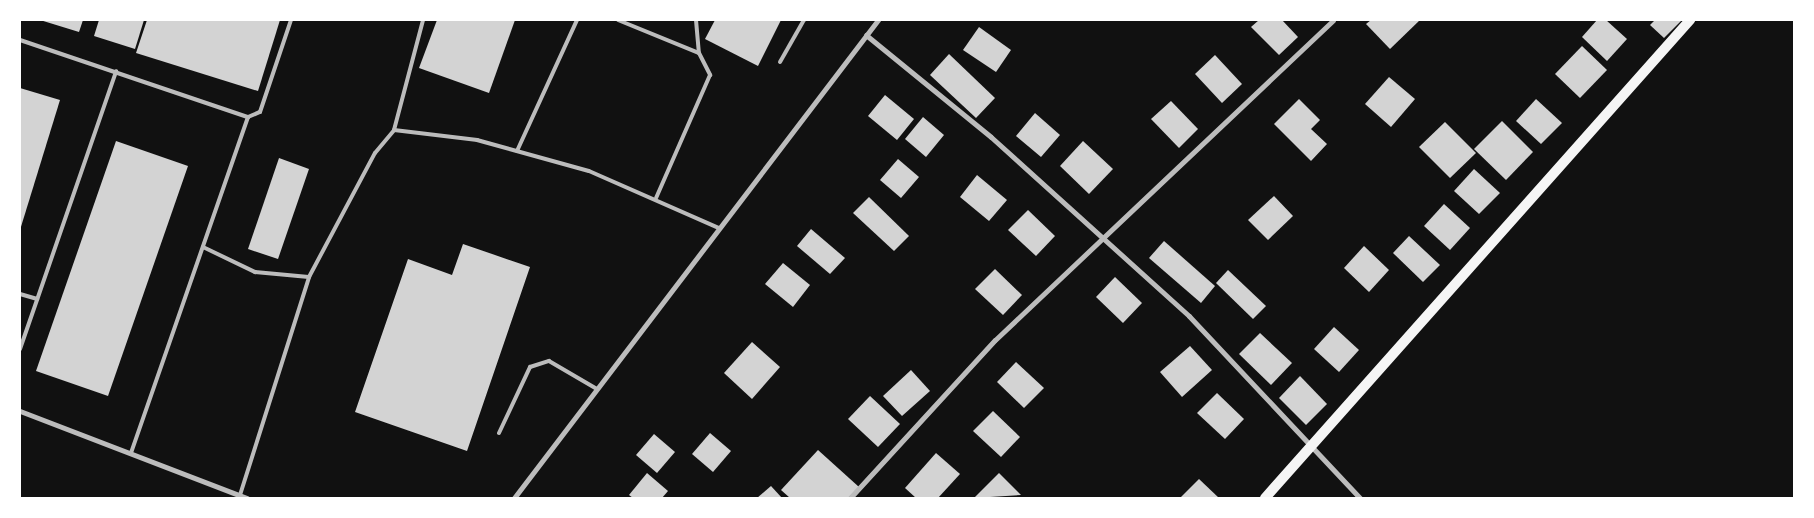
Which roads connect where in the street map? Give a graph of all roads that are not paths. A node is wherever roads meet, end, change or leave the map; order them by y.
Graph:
1 (291, 20) edge
2 (423, 20) edge
3 (577, 20) edge
4 (618, 20) edge
5 (696, 20) edge
6 (804, 20) edge
7 (878, 20) edge
8 (1333, 20) edge
9 (1690, 20) edge
10 (866, 35) junction
11 (20, 40) edge
12 (699, 53) junction
13 (780, 62) dead end
14 (116, 71) junction
15 (248, 117) junction
16 (394, 130) junction
17 (517, 151) junction
18 (656, 198) junction
19 (719, 228) junction
20 (1104, 239) junction
21 (203, 247) junction
22 (309, 277) junction
23 (20, 294) edge
24 (37, 299) junction
25 (20, 349) edge
26 (597, 389) junction
27 (20, 411) edge
28 (499, 433) dead end
29 (1311, 447) junction
30 (131, 453) junction
31 (240, 495) junction
32 (247, 498) edge
33 (514, 498) edge
34 (850, 498) edge
35 (1265, 498) edge
36 (1360, 498) edge

1 - 15 lane
2 - 16 lane
3 - 17 lane
4 - 12 lane
5 - 12 lane
6 - 13 lane
7 - 10 street
8 - 20 street
9 - 29 main road
10 - 19 street
10 - 20 street
11 - 14 lane
12 - 18 lane
14 - 15 lane
14 - 24 lane
15 - 21 lane
16 - 17 lane
16 - 22 lane
17 - 18 lane
18 - 19 lane
19 - 26 street
20 - 29 street
20 - 34 street
21 - 22 lane
21 - 30 lane
22 - 31 lane
23 - 24 lane
24 - 25 lane
26 - 28 lane
26 - 33 street
27 - 30 street
29 - 35 main road
29 - 36 street
30 - 31 street
31 - 32 street

